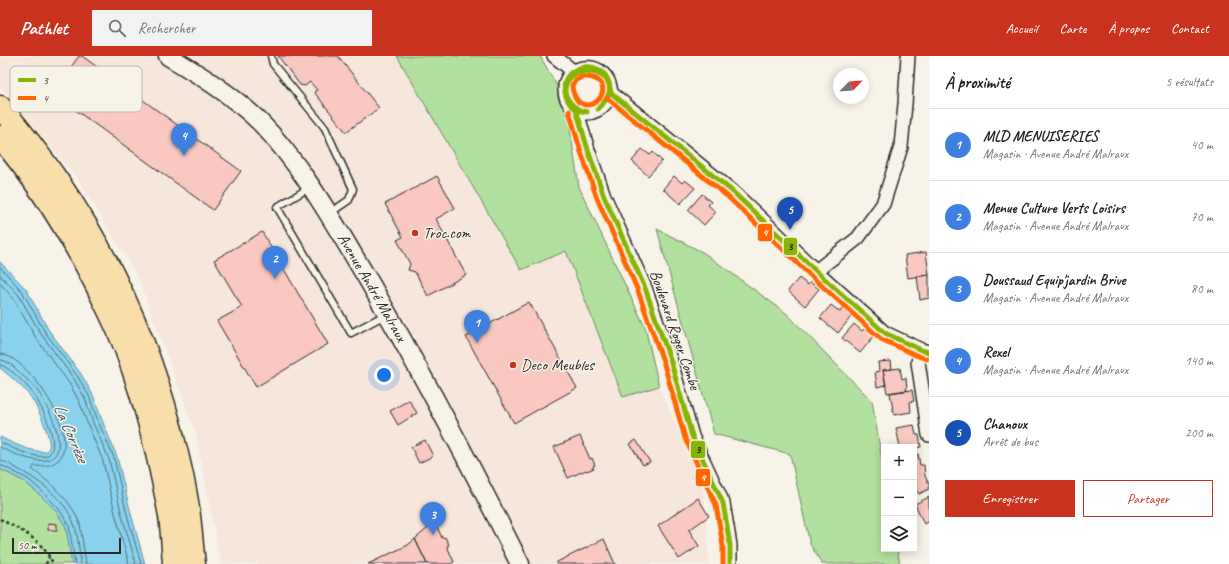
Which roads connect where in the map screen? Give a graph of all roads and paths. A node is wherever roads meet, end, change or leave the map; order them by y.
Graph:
1 (168, 56) edge
2 (271, 56) edge
3 (554, 56) edge
4 (908, 56) edge
5 (573, 71) junction
6 (610, 93) junction
7 (0, 107) edge
8 (576, 109) junction
9 (0, 137) edge
10 (311, 188) junction
11 (328, 214) junction
12 (816, 271) junction
13 (387, 314) junction
14 (925, 351) edge
15 (929, 435) edge
16 (0, 519) edge
17 (50, 556) junction
18 (46, 564) edge
19 (53, 564) edge
20 (174, 564) edge
21 (194, 564) edge
22 (520, 564) edge
23 (730, 564) edge

1 - 10 street, Avenue André Malraux
2 - 11 lane
3 - 5 street
4 - 12 street
5 - 6 street
5 - 8 street, Boulevard Roger Combe
6 - 8 street
6 - 12 street
7 - 21 highway
8 - 23 street, Boulevard Roger Combe
9 - 20 highway
10 - 11 street, Avenue André Malraux
10 - 13 lane
11 - 13 street, Avenue André Malraux
12 - 14 street
13 - 22 street, Avenue André Malraux
14 - 15 street
16 - 17 path
17 - 18 path
17 - 19 path

